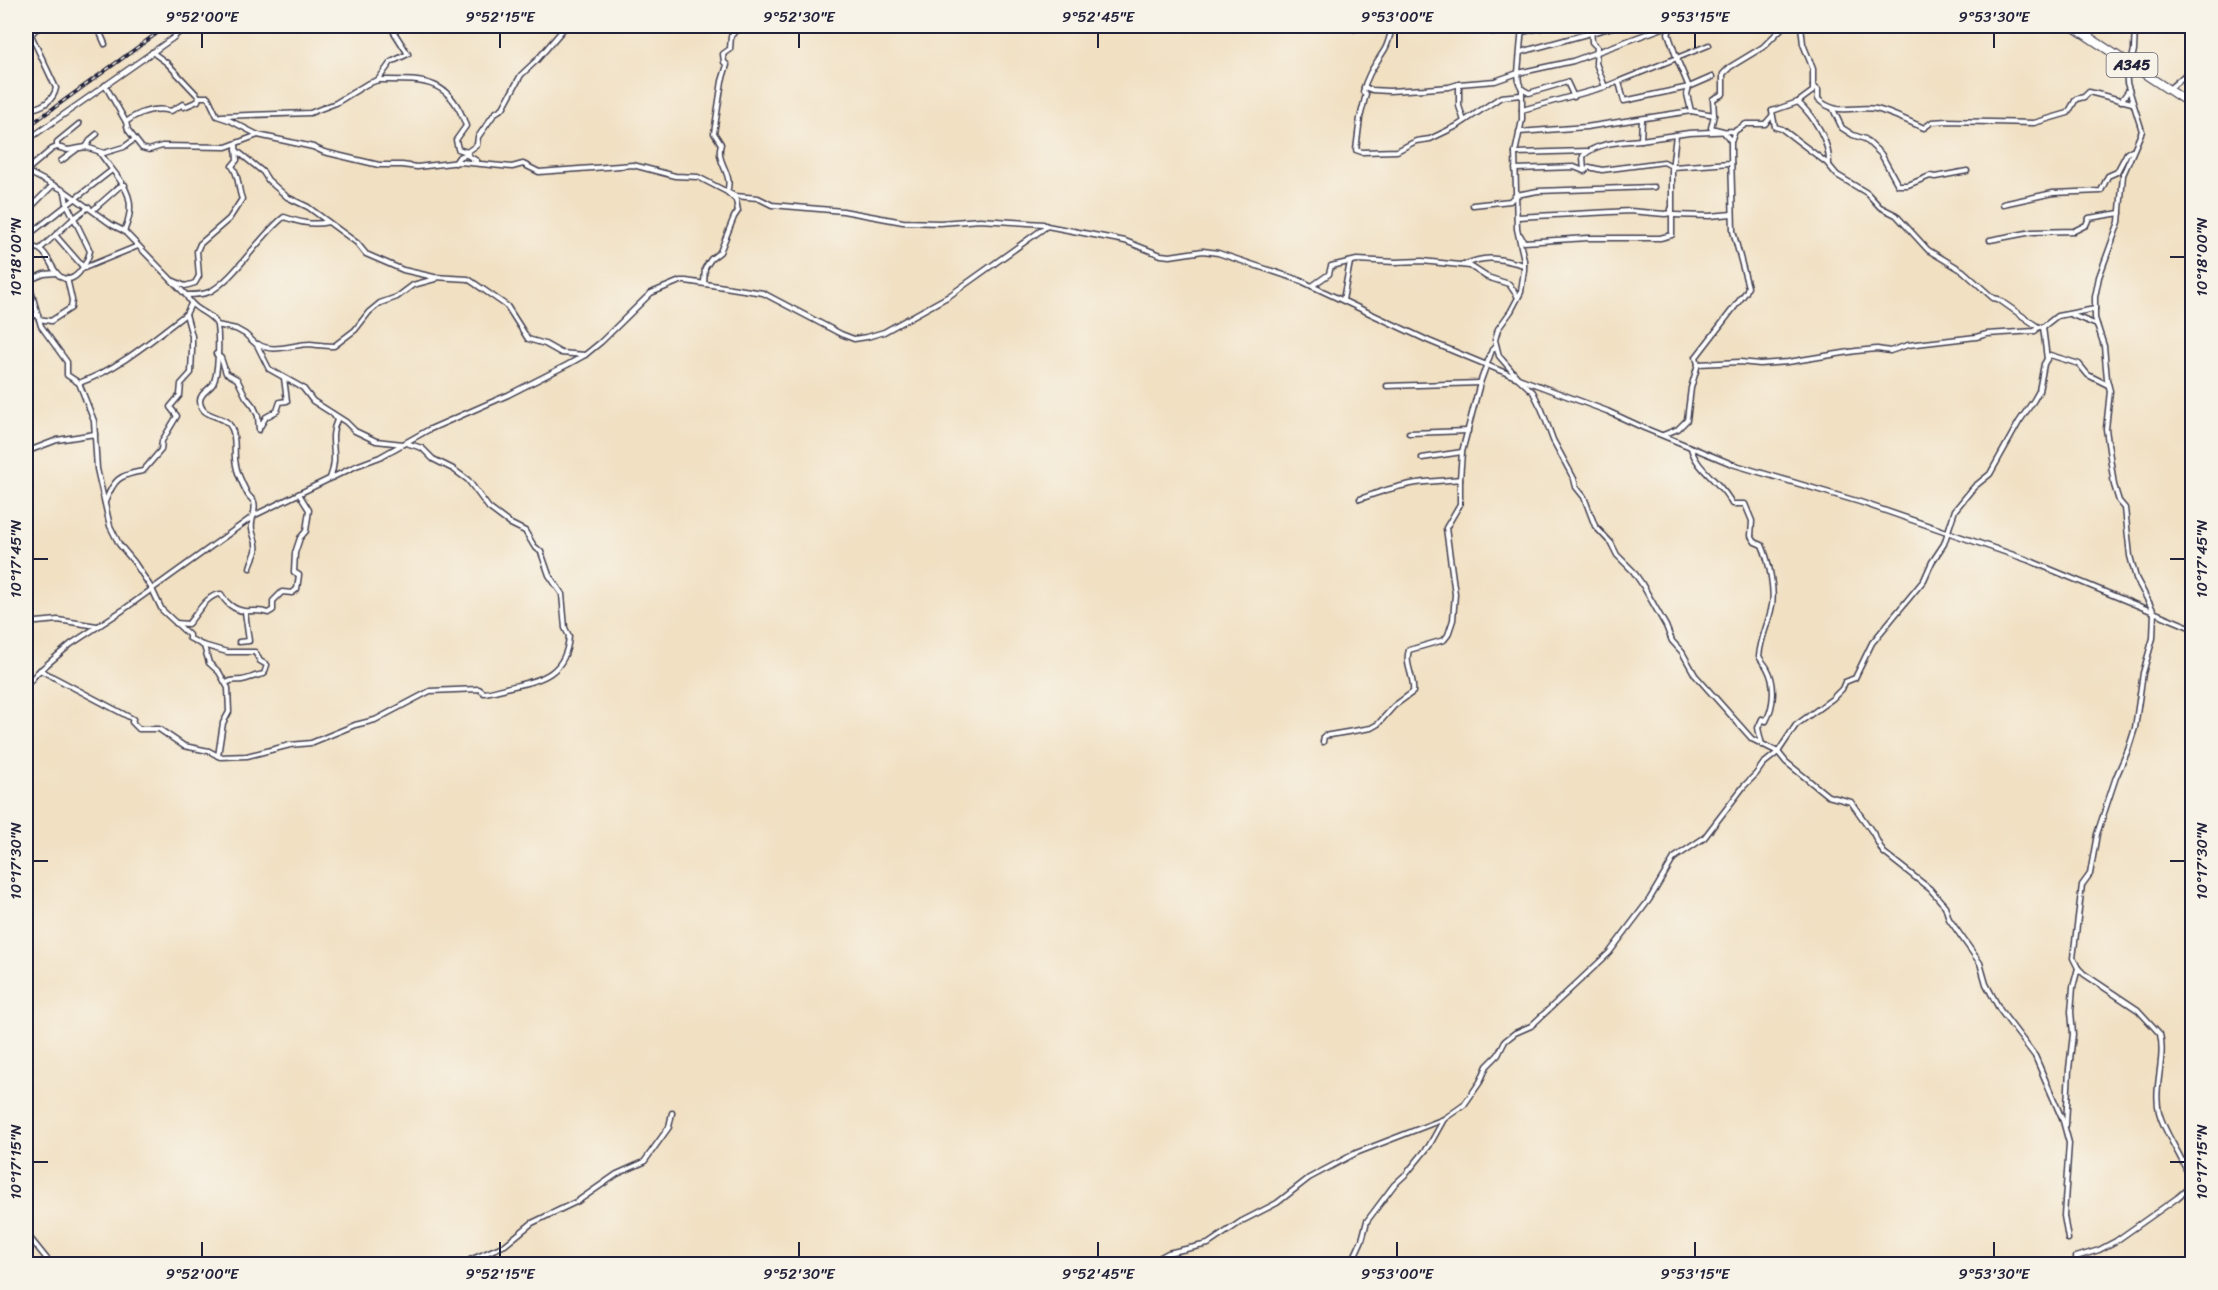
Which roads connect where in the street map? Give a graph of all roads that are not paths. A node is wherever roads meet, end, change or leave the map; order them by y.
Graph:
1 (42, 26) edge
2 (97, 26) edge
3 (186, 26) edge
4 (390, 26) edge
5 (566, 26) edge
6 (740, 26) edge
7 (1393, 26) edge
8 (1522, 26) edge
9 (1549, 26) edge
10 (1591, 26) edge
11 (1616, 26) edge
12 (1668, 26) edge
13 (1673, 26) edge
14 (1784, 26) edge
15 (1801, 26) edge
16 (2072, 26) edge
17 (2088, 26) edge
18 (2135, 26) edge
19 (1493, 32) dead end
20 (1522, 32) junction
21 (1592, 33) junction
22 (31, 35) junction
23 (2087, 36) junction
24 (26, 41) edge
25 (105, 44) dead end
26 (1709, 45) dead end
27 (1596, 51) junction
28 (152, 52) junction
29 (1521, 52) junction
30 (1677, 59) junction
31 (2129, 63) junction
32 (2193, 69) edge
33 (1518, 73) junction
34 (1712, 77) dead end
35 (378, 80) junction
36 (1619, 82) junction
37 (1459, 84) junction
38 (105, 85) junction
39 (1813, 86) junction
40 (1364, 87) junction
41 (1605, 87) junction
42 (1689, 87) junction
43 (2169, 89) junction
44 (2129, 90) junction
45 (1521, 92) junction
46 (1574, 96) junction
47 (199, 97) junction
48 (2121, 101) junction
49 (1798, 102) junction
50 (2132, 103) junction
51 (2193, 105) edge
52 (1833, 108) junction
53 (26, 110) edge
54 (1522, 110) junction
55 (1691, 111) junction
56 (1772, 111) junction
57 (1714, 115) junction
58 (217, 116) junction
59 (1642, 119) junction
60 (1464, 121) junction
61 (126, 122) junction
62 (79, 124) dead end
63 (1723, 131) junction
64 (1735, 131) junction
65 (1519, 132) junction
66 (97, 134) dead end
67 (258, 135) junction
68 (1676, 135) junction
69 (135, 139) junction
70 (1641, 140) junction
71 (26, 141) edge
72 (1731, 142) junction
73 (236, 145) junction
74 (57, 147) junction
75 (86, 147) junction
76 (2135, 148) junction
77 (77, 149) junction
78 (236, 150) junction
79 (1588, 151) junction
80 (100, 152) junction
81 (1515, 153) junction
82 (467, 154) junction
83 (61, 161) dead end
84 (455, 163) junction
85 (480, 163) junction
86 (1731, 163) junction
87 (1829, 165) junction
88 (1673, 167) junction
89 (1515, 169) junction
90 (112, 170) junction
91 (26, 171) edge
92 (1584, 171) junction
93 (1967, 171) dead end
94 (53, 185) junction
95 (125, 185) junction
96 (1654, 187) dead end
97 (1672, 190) junction
98 (64, 191) junction
99 (727, 192) junction
100 (1516, 195) junction
101 (75, 197) junction
102 (67, 204) junction
103 (2003, 204) dead end
104 (1473, 205) dead end
105 (91, 209) junction
106 (26, 212) edge
107 (2120, 213) junction
108 (1732, 214) junction
109 (1658, 215) dead end
110 (1673, 215) junction
111 (1517, 217) junction
112 (74, 218) junction
113 (328, 222) junction
114 (1047, 226) junction
115 (124, 231) junction
116 (1518, 232) junction
117 (56, 236) junction
118 (26, 237) edge
119 (1990, 240) dead end
120 (138, 246) junction
121 (26, 247) edge
122 (40, 249) junction
123 (1350, 262) junction
124 (1463, 265) junction
125 (1524, 265) junction
126 (84, 268) junction
127 (26, 273) edge
128 (57, 273) junction
129 (440, 277) junction
130 (67, 278) junction
131 (27, 281) junction
132 (172, 281) junction
133 (704, 283) junction
134 (1312, 286) junction
135 (186, 295) junction
136 (1518, 297) junction
137 (1343, 300) junction
138 (190, 304) junction
139 (2095, 309) junction
140 (186, 314) junction
141 (26, 315) edge
142 (2071, 315) junction
143 (38, 317) junction
144 (217, 325) junction
145 (2097, 325) junction
146 (2040, 327) junction
147 (245, 334) junction
148 (2046, 343) junction
149 (1496, 346) junction
150 (216, 354) junction
151 (585, 355) junction
152 (2050, 355) junction
153 (2047, 359) junction
154 (1698, 364) junction
155 (1486, 366) junction
156 (284, 378) junction
157 (1518, 378) junction
158 (79, 383) junction
159 (1480, 383) junction
160 (2108, 385) junction
161 (1387, 386) dead end
162 (333, 413) junction
163 (1468, 430) junction
164 (1409, 433) dead end
165 (95, 434) junction
166 (1660, 435) junction
167 (405, 443) junction
168 (1691, 447) junction
169 (26, 452) edge
170 (1462, 452) junction
171 (1422, 458) dead end
172 (330, 478) junction
173 (1460, 479) junction
174 (299, 494) junction
175 (1360, 499) dead end
176 (104, 503) junction
177 (255, 514) junction
178 (1946, 532) junction
179 (250, 568) dead end
180 (152, 589) junction
181 (245, 612) junction
182 (2154, 612) junction
183 (176, 622) junction
184 (26, 623) edge
185 (98, 626) junction
186 (2193, 628) edge
187 (239, 642) dead end
188 (202, 646) junction
189 (38, 672) junction
190 (26, 679) edge
191 (226, 683) junction
192 (26, 686) edge
193 (1323, 742) dead end
194 (1762, 745) junction
195 (1778, 752) junction
196 (218, 756) junction
197 (2078, 968) junction
198 (672, 1113) dead end
199 (1444, 1119) junction
200 (2065, 1129) junction
201 (2192, 1185) edge
202 (2192, 1193) edge
203 (2181, 1194) junction
204 (26, 1233) edge
205 (2068, 1239) dead end
206 (51, 1264) edge
207 (467, 1264) edge
208 (1148, 1264) edge
209 (1351, 1264) edge
210 (2077, 1264) edge

1 - 22 street
2 - 25 street
3 - 28 street
4 - 35 street
5 - 82 street
6 - 99 street
7 - 40 street
8 - 19 street
8 - 20 street
9 - 20 street
10 - 21 street
11 - 21 street
12 - 27 street
13 - 30 street
14 - 57 street
15 - 39 street
16 - 23 highway, A345
17 - 23 street
18 - 31 street
20 - 29 street
21 - 27 street
21 - 29 street
22 - 24 street
22 - 53 street
23 - 31 highway, A345
26 - 30 street
27 - 33 street
27 - 41 street
28 - 38 street
28 - 47 street
29 - 33 street
30 - 36 street
30 - 42 street
31 - 43 highway, A345
31 - 44 street
32 - 43 street
33 - 37 street
33 - 45 street
34 - 42 street
35 - 58 street
35 - 82 street
36 - 41 street
36 - 42 street
37 - 40 street
37 - 60 street
38 - 61 street
38 - 71 street
39 - 49 street
39 - 52 street
40 - 60 street
41 - 46 street
42 - 55 street
43 - 51 highway, A345
44 - 48 street
44 - 50 street
45 - 46 street
45 - 54 street
45 - 60 street
46 - 54 street
47 - 58 street
47 - 61 street
48 - 50 street
48 - 52 street
49 - 56 street
49 - 87 street
50 - 76 street
52 - 93 street
54 - 65 street
55 - 57 street
55 - 59 street
56 - 64 street
56 - 87 street
57 - 63 street
58 - 67 street
59 - 65 street
59 - 70 street
61 - 69 street
62 - 74 street
63 - 64 street
63 - 68 street
63 - 72 street
64 - 72 street
65 - 81 street
66 - 75 street
67 - 73 street
67 - 84 street
68 - 70 street
68 - 88 street
69 - 73 street
69 - 80 street
70 - 79 street
72 - 86 street
73 - 78 street
74 - 77 street
74 - 91 street
75 - 77 street
75 - 80 street
76 - 103 street
76 - 107 street
77 - 83 street
78 - 113 street
78 - 132 street
79 - 81 street
79 - 92 street
80 - 90 street
81 - 89 street
82 - 84 street
82 - 85 street
84 - 85 street
85 - 99 street
86 - 88 street
86 - 108 street
87 - 146 street
88 - 92 street
88 - 97 street
89 - 92 street
89 - 100 street
90 - 95 street
90 - 101 street
91 - 94 street
94 - 98 street
94 - 106 street
95 - 105 street
95 - 115 street
96 - 100 street
97 - 110 street
97 - 111 street
98 - 101 street
98 - 102 street
99 - 114 street
99 - 133 street
100 - 104 street
100 - 111 street
101 - 102 street
101 - 105 street
102 - 112 street
102 - 118 street
105 - 112 street
105 - 115 street
107 - 119 street
107 - 139 street
108 - 110 street
108 - 154 street
109 - 110 street
110 - 116 street
111 - 116 street
112 - 117 street
112 - 126 street
113 - 129 street
113 - 135 street
114 - 133 street
114 - 134 street
115 - 120 street
116 - 125 street
117 - 122 street
117 - 126 street
120 - 126 street
120 - 132 street
121 - 122 street
122 - 128 street
123 - 124 street
123 - 134 street
123 - 137 street
124 - 125 street
124 - 136 street
125 - 136 street
126 - 130 street
127 - 131 street
128 - 130 street
128 - 131 street
129 - 147 street
129 - 151 street
130 - 143 street
131 - 143 street
132 - 135 street
133 - 151 street
134 - 137 street
135 - 138 street
136 - 149 street
137 - 155 street
138 - 140 street
138 - 144 street
139 - 142 street
139 - 145 street
140 - 158 street
140 - 176 street
141 - 143 street
142 - 145 street
142 - 146 street
143 - 158 street
144 - 147 street
144 - 150 street
145 - 160 street
146 - 148 street
146 - 154 street
147 - 156 street
148 - 152 street
148 - 153 street
149 - 155 street
149 - 157 street
150 - 156 street
150 - 177 street
151 - 167 street
152 - 153 street
152 - 160 street
153 - 178 street
154 - 166 street
155 - 157 street
155 - 159 street
156 - 162 street
157 - 166 street
157 - 194 street
158 - 165 street
159 - 161 street
159 - 163 street
160 - 182 street
162 - 167 street
162 - 172 street
163 - 164 street
163 - 170 street
165 - 169 street
165 - 176 street
166 - 168 street
167 - 172 street
167 - 196 street
168 - 178 street
168 - 194 street
170 - 171 street
170 - 173 street
172 - 174 street
173 - 175 street
173 - 193 street
174 - 177 street
174 - 181 street
176 - 180 street
177 - 179 street
177 - 180 street
178 - 182 street
178 - 195 street
180 - 183 street
180 - 185 street
181 - 183 street
181 - 187 street
182 - 186 street
182 - 197 street
183 - 188 street
184 - 185 street
185 - 189 street
188 - 191 street
188 - 191 street
189 - 190 street
189 - 192 street
189 - 196 street
191 - 196 street
194 - 195 street
195 - 199 street
195 - 200 street
197 - 200 street
197 - 201 street
198 - 207 street
199 - 208 street
199 - 209 street
200 - 205 street
201 - 202 street
201 - 203 street
202 - 203 street
203 - 210 street
204 - 206 street

